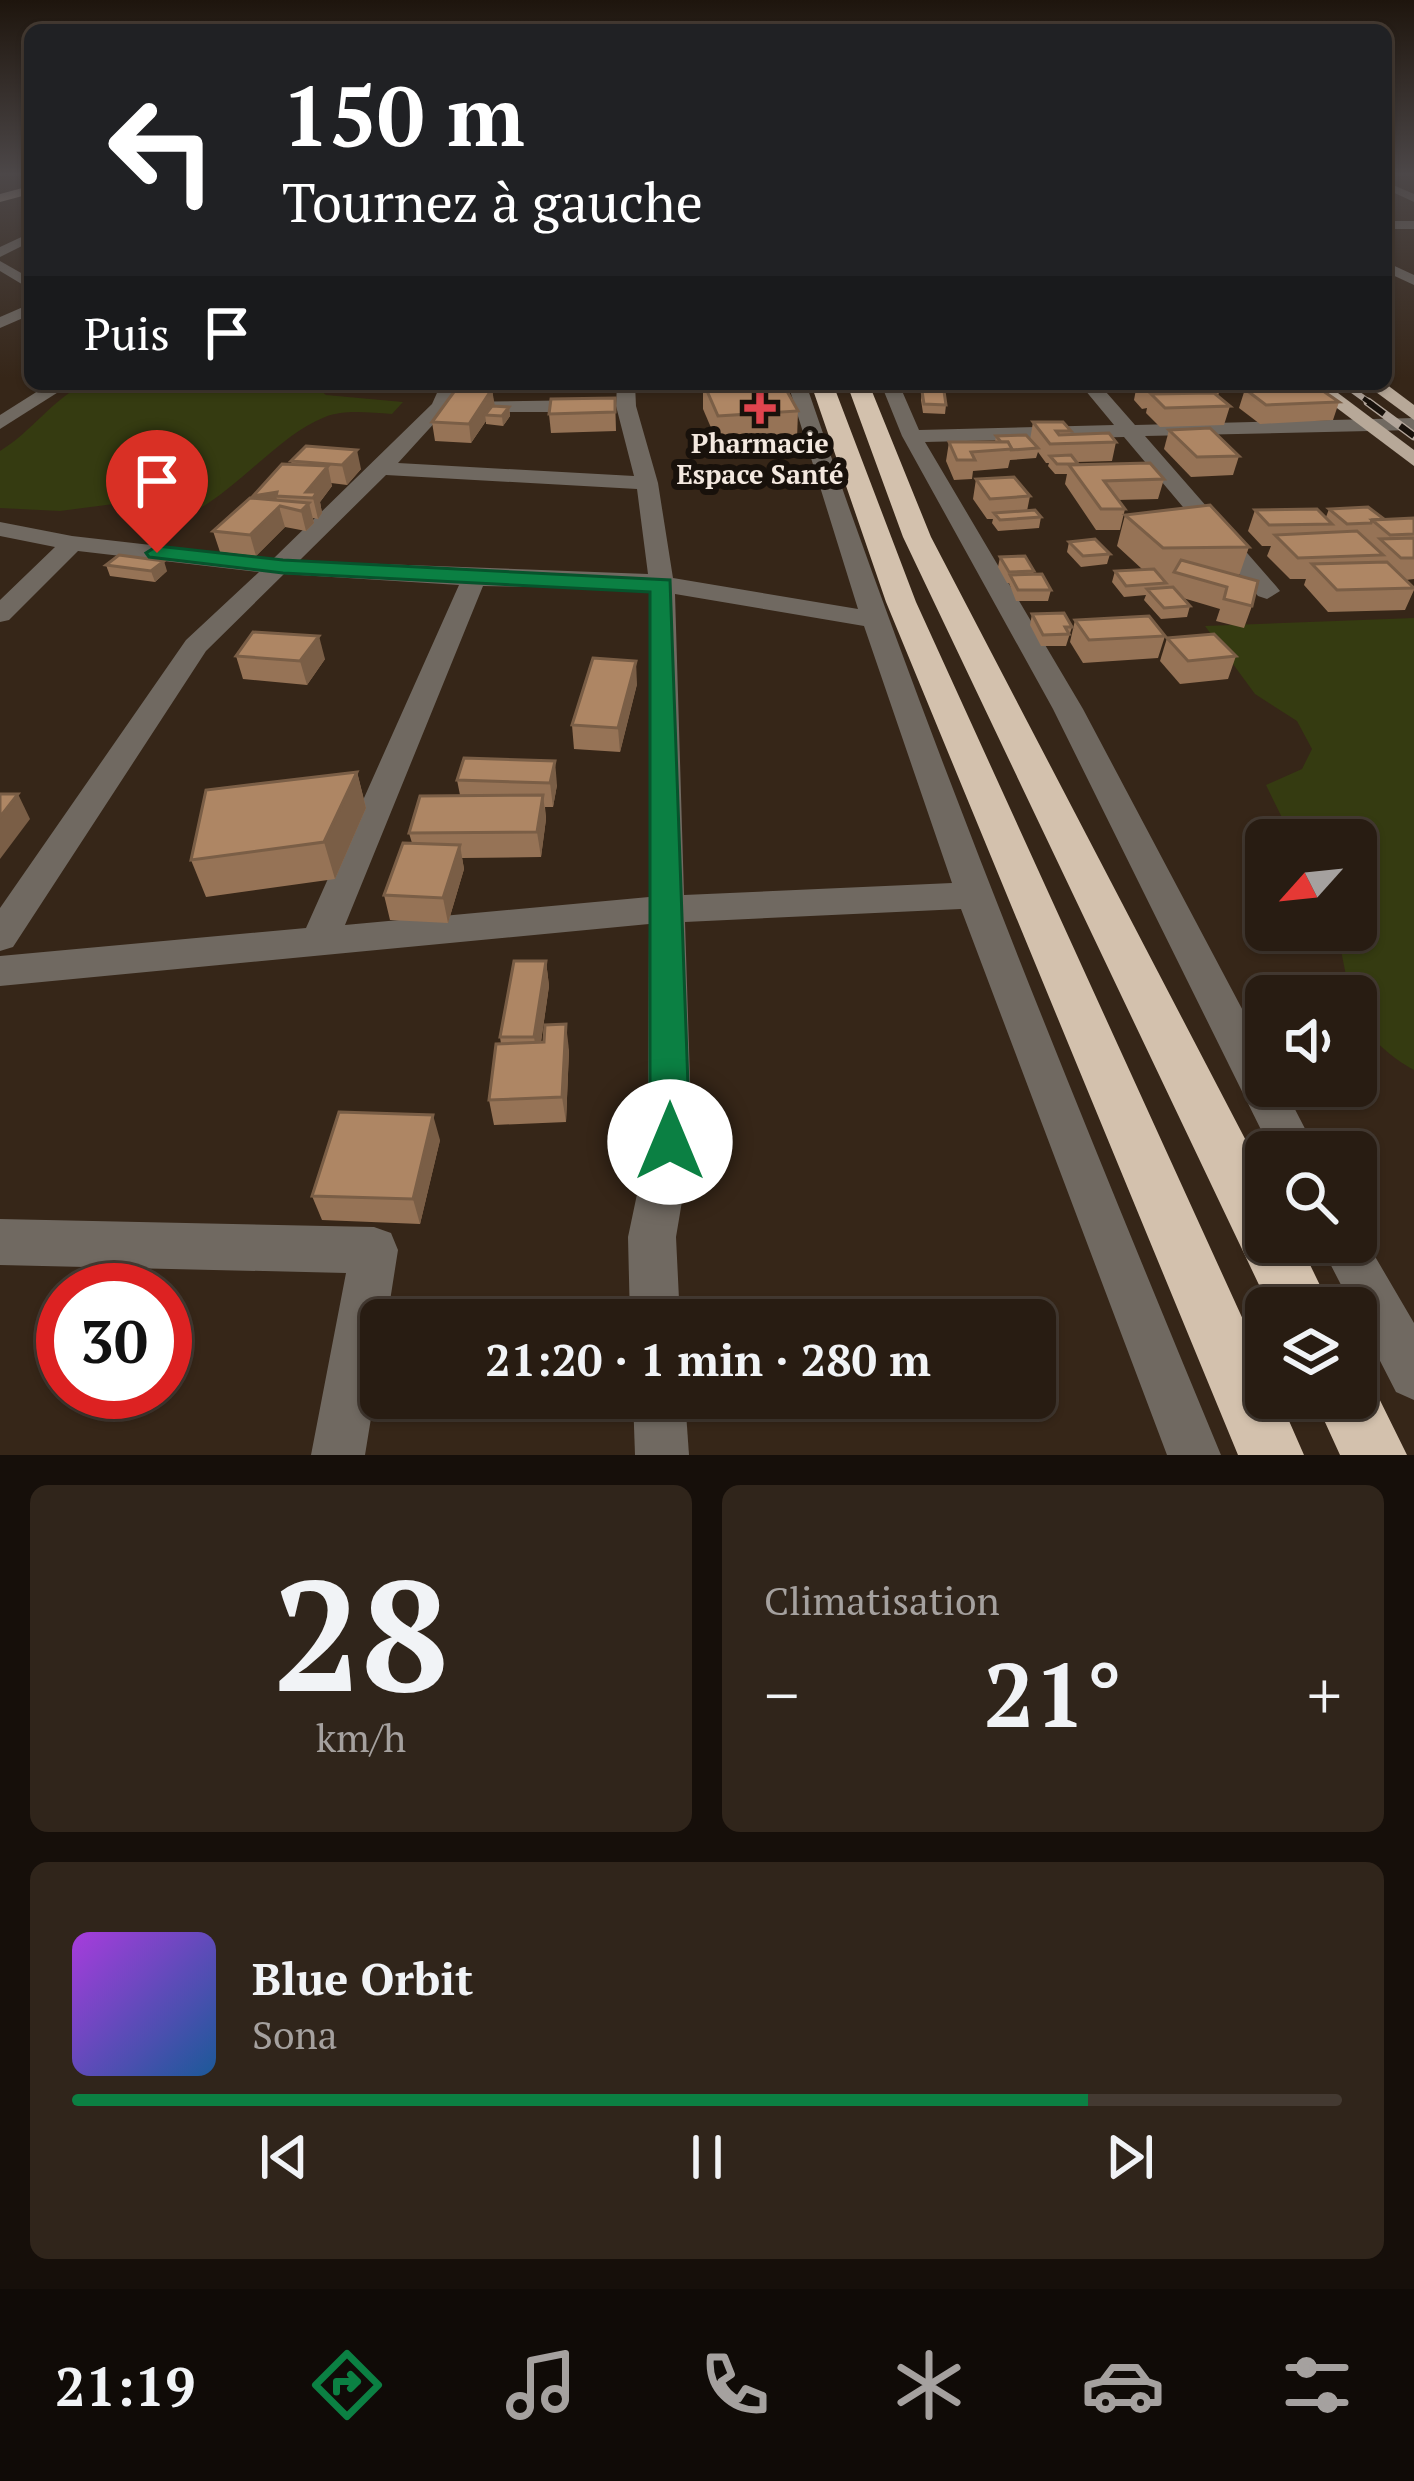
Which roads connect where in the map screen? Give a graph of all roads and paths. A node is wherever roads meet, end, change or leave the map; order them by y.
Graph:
1 (52, 390) edge
2 (447, 390) edge
3 (799, 390) edge
4 (825, 390) edge
5 (860, 390) edge
6 (893, 390) edge
7 (1094, 390) edge
8 (1322, 390) edge
9 (1382, 390) edge
10 (626, 395) edge
11 (440, 406) junction
12 (1414, 414) edge
13 (0, 423) edge
14 (1365, 424) junction
15 (1414, 424) edge
16 (1127, 432) junction
17 (912, 436) junction
18 (1414, 460) edge
19 (382, 468) junction
20 (647, 483) junction
21 (0, 529) edge
22 (73, 543) junction
23 (283, 566) junction
24 (474, 578) junction
25 (662, 585) junction
26 (1267, 591) dead end
27 (0, 614) edge
28 (871, 619) junction
29 (975, 895) junction
30 (669, 909) junction
31 (0, 937) edge
32 (318, 944) junction
33 (0, 971) edge
34 (1284, 1131) edge
35 (1245, 1195) edge
36 (0, 1242) edge
37 (1354, 1263) edge
38 (654, 1299) edge
39 (1414, 1374) edge
40 (660, 1419) edge
41 (1356, 1419) edge
42 (338, 1455) edge
43 (662, 1455) edge
44 (1194, 1455) edge
45 (1271, 1455) edge
46 (1374, 1455) edge

1 - 13 street
2 - 11 street
3 - 28 street
4 - 45 highway
5 - 35 highway
6 - 17 street
7 - 16 street
8 - 14 main road
9 - 12 main road
10 - 11 street
10 - 20 street
11 - 19 street
14 - 15 street
14 - 16 street
14 - 18 main road
16 - 17 street
16 - 26 street
17 - 34 street
19 - 20 street
19 - 23 street
20 - 25 street
21 - 22 street
22 - 23 street
22 - 27 street
23 - 24 street
23 - 31 street
24 - 25 street
24 - 32 street
25 - 28 street
25 - 30 street
28 - 29 street
29 - 30 street
29 - 44 street
30 - 32 street
30 - 38 street
32 - 33 street
36 - 42 street
37 - 39 street
40 - 43 street
41 - 46 highway

